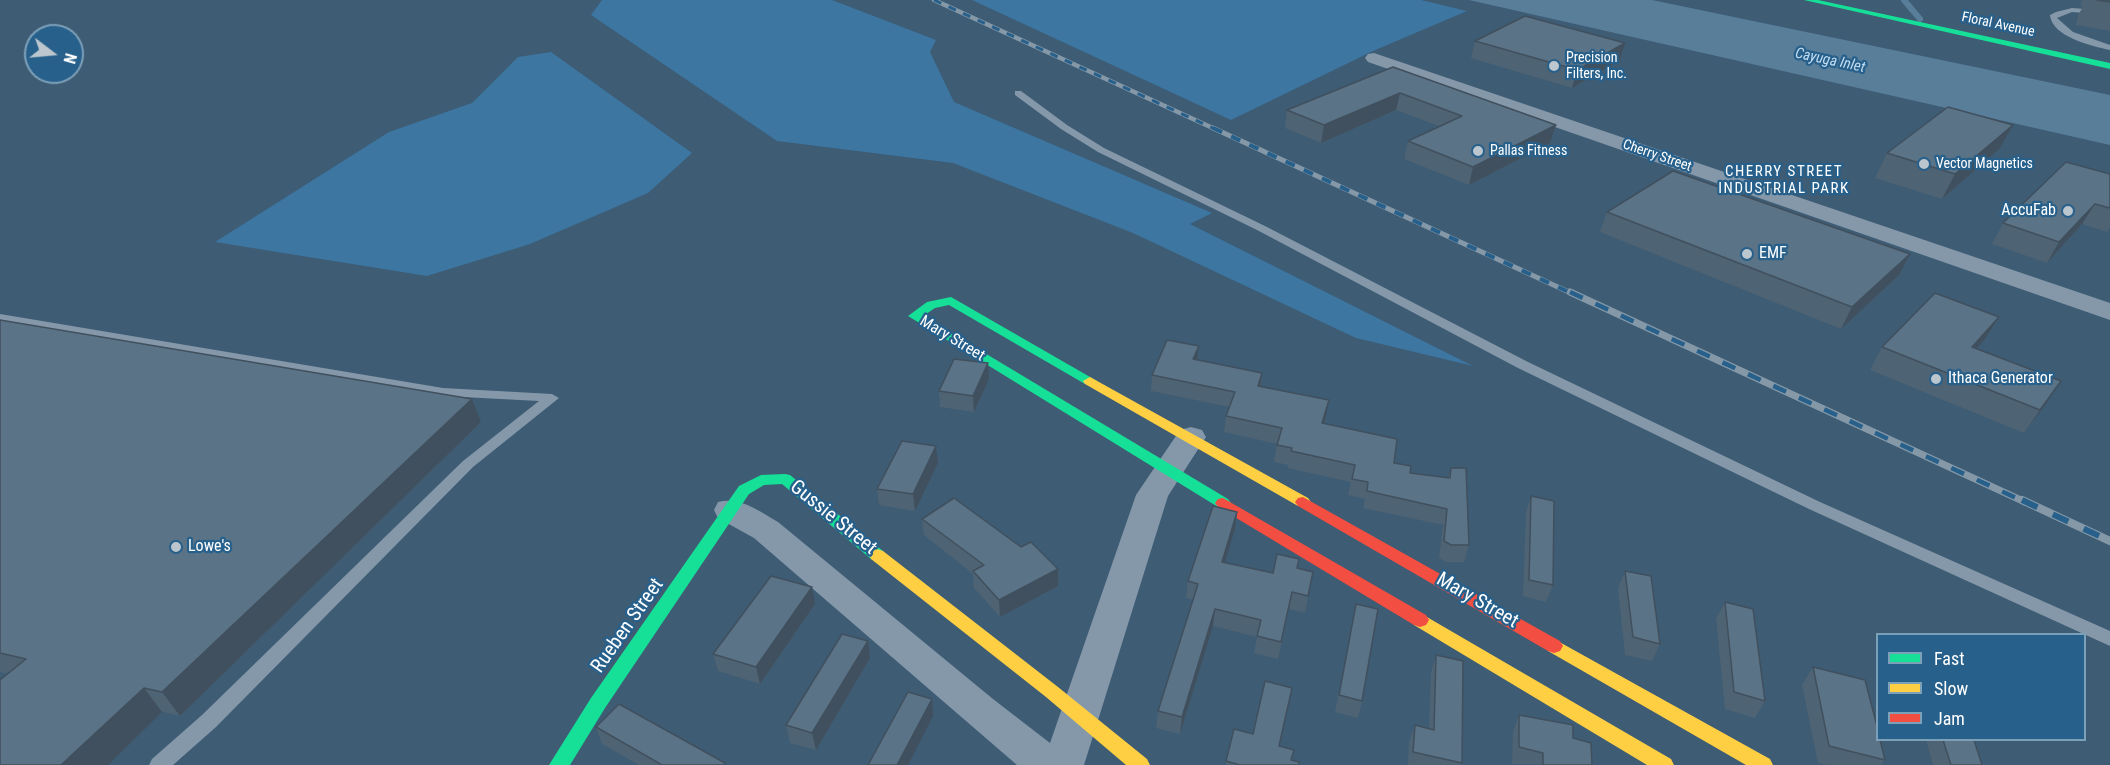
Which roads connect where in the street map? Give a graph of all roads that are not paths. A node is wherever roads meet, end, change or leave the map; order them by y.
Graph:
1 (1808, 0) edge
2 (2110, 13) edge
3 (2110, 48) edge
4 (1374, 58) dead end
5 (2110, 66) edge
6 (1018, 93) dead end
7 (2110, 312) edge
8 (0, 318) edge
9 (1191, 437) junction
10 (1169, 471) junction
11 (730, 510) junction
12 (2110, 639) edge
13 (1079, 712) junction
14 (159, 765) edge
15 (559, 765) edge
16 (1047, 765) edge
17 (1063, 765) edge
18 (1140, 765) edge
19 (1664, 765) edge
20 (1763, 765) edge

1 - 5 street, Floral Avenue
2 - 3 lane
4 - 7 street, Cherry Street
6 - 12 lane
8 - 14 lane
9 - 10 street
9 - 10 street, Mary Street
9 - 20 street, Mary Street
10 - 13 street
10 - 19 street, Mary Street
11 - 13 street, Gussie Street
11 - 15 street, Rueben Street
11 - 16 street
13 - 17 street
13 - 18 street, Gussie Street

